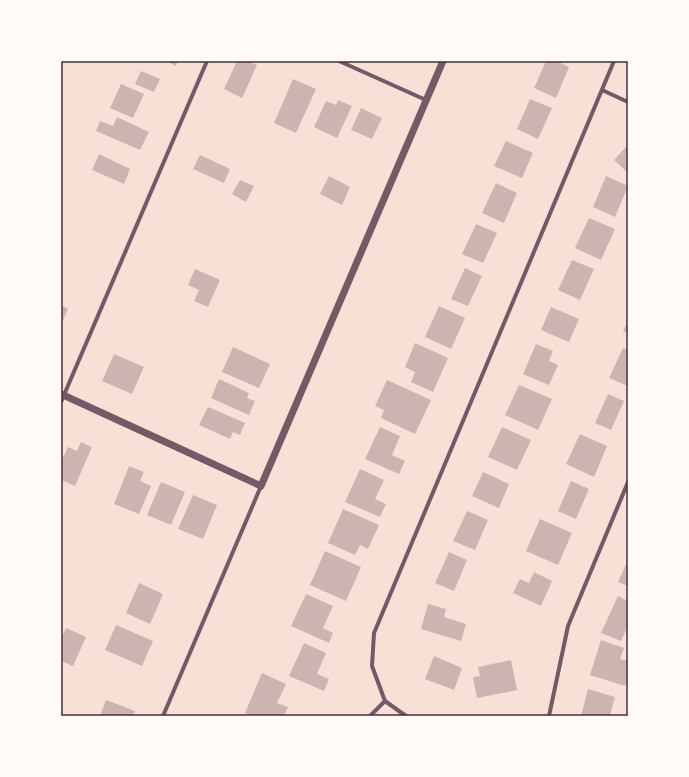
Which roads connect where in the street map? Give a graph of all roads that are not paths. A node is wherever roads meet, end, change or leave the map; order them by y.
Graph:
1 (207, 61) edge
2 (339, 61) edge
3 (443, 61) edge
4 (614, 61) edge
5 (602, 90) junction
6 (426, 100) junction
7 (628, 102) edge
8 (62, 397) edge
9 (628, 482) edge
10 (261, 486) junction
11 (385, 701) junction
12 (164, 716) edge
13 (370, 716) edge
14 (406, 716) edge
15 (549, 716) edge

1 - 8 street
2 - 6 street
3 - 6 street
4 - 5 street
5 - 7 street
5 - 11 street
6 - 10 street
8 - 10 street
9 - 15 street
10 - 12 street
11 - 13 street
11 - 14 street

